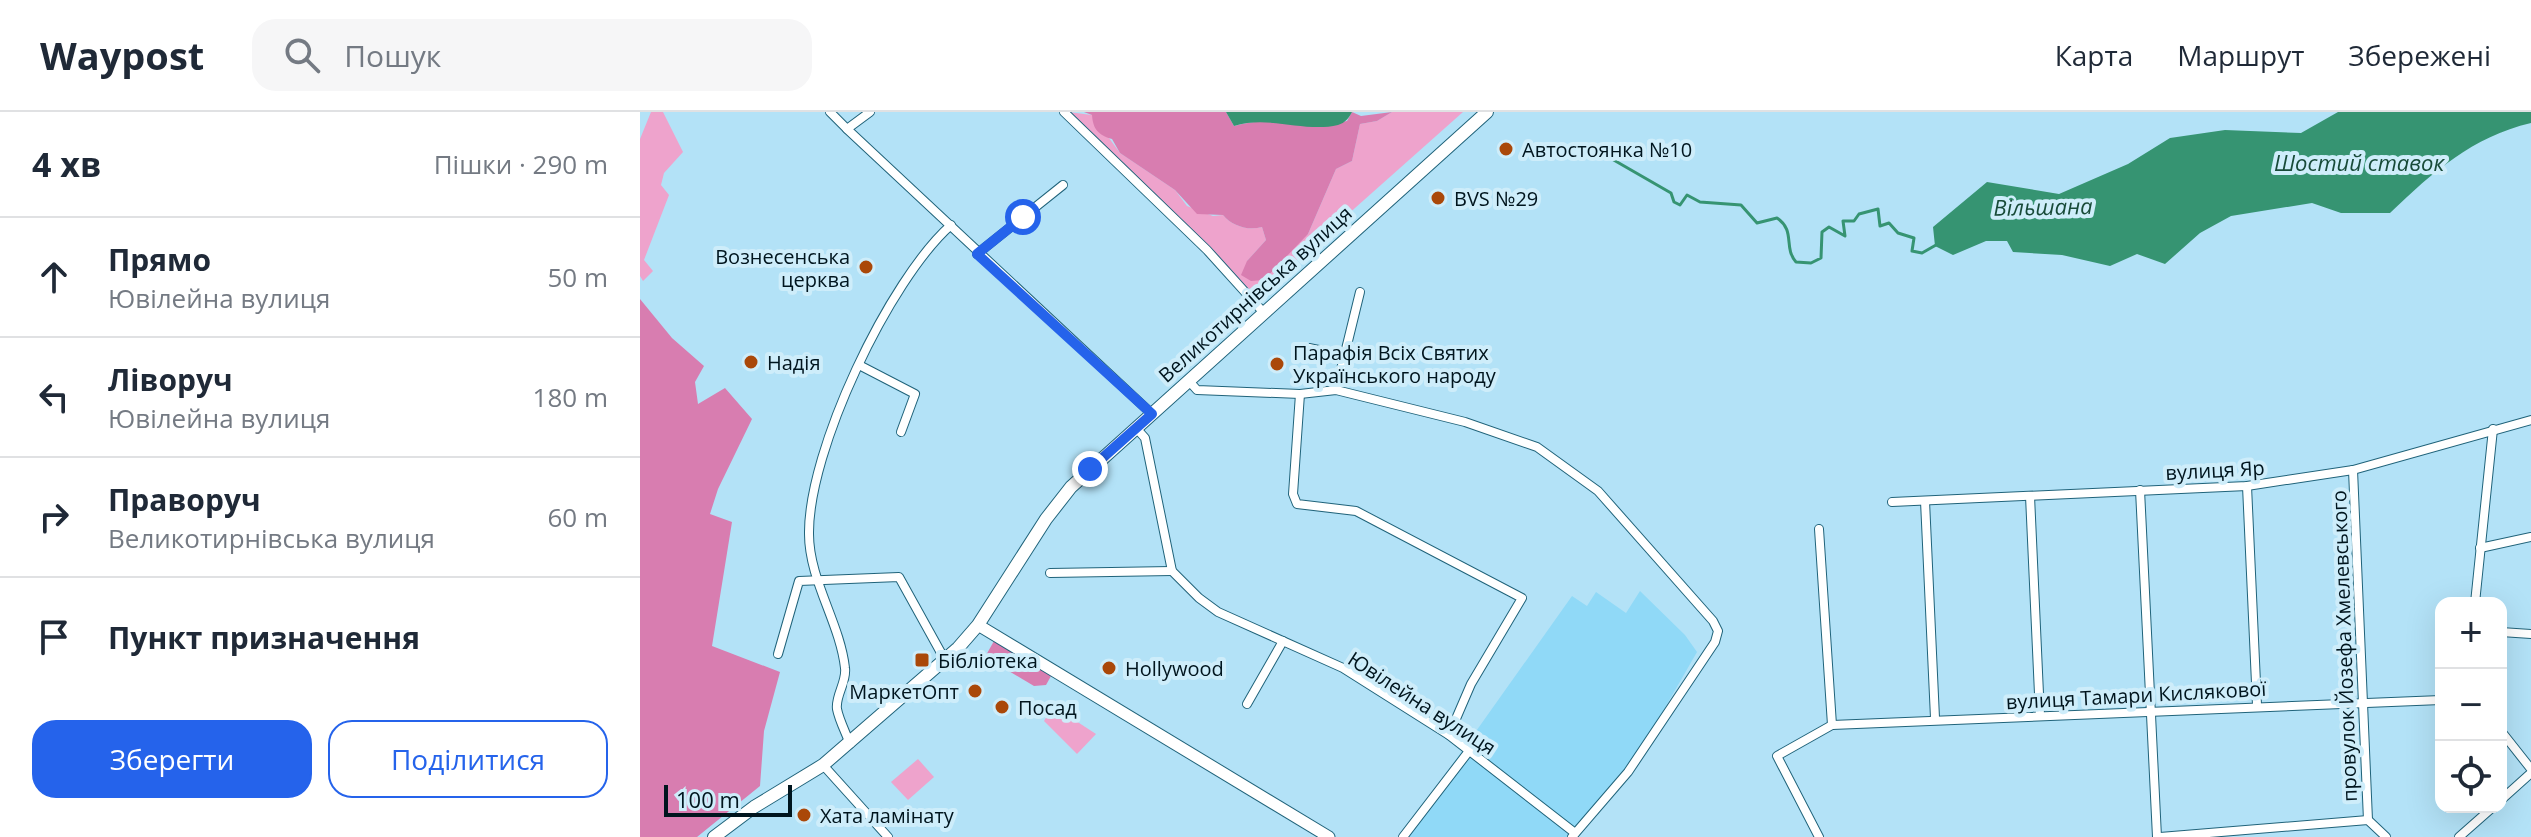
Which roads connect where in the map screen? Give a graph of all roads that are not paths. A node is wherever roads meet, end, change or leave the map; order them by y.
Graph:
1 (830, 112) edge
2 (870, 112) edge
3 (1064, 112) edge
4 (1487, 112) edge
5 (847, 129) junction
6 (1063, 185) dead end
7 (951, 225) junction
8 (977, 254) junction
9 (1360, 292) dead end
10 (1264, 313) junction
11 (1309, 348) dead end
12 (1343, 355) junction
13 (859, 365) junction
14 (1189, 381) junction
15 (1336, 390) junction
16 (1300, 394) junction
17 (1152, 414) junction
18 (2531, 420) edge
19 (1136, 428) junction
20 (2493, 429) junction
21 (901, 432) dead end
22 (2353, 470) junction
23 (2247, 486) junction
24 (2140, 490) junction
25 (2030, 496) junction
26 (1925, 501) junction
27 (1892, 502) dead end
28 (1819, 529) dead end
29 (2531, 537) edge
30 (2480, 548) junction
31 (1172, 571) junction
32 (1050, 573) dead end
33 (820, 579) junction
34 (2476, 597) edge
35 (978, 625) junction
36 (2507, 632) edge
37 (2531, 634) edge
38 (1283, 641) junction
39 (778, 654) dead end
40 (945, 660) junction
41 (2435, 700) edge
42 (2360, 702) junction
43 (1247, 704) dead end
44 (2257, 705) junction
45 (2150, 709) junction
46 (2040, 716) junction
47 (1935, 718) junction
48 (1832, 725) junction
49 (1449, 735) junction
50 (2507, 739) edge
51 (850, 744) junction
52 (1469, 751) junction
53 (823, 765) junction
54 (2531, 771) edge
55 (2507, 794) edge
56 (2486, 813) edge
57 (2368, 820) junction
58 (1574, 835) edge
59 (714, 837) edge
60 (888, 837) edge
61 (1329, 837) edge
62 (1403, 837) edge
63 (1819, 837) edge
64 (2158, 837) edge
65 (2386, 837) edge
66 (2459, 837) edge

1 - 5 street
2 - 5 street
3 - 10 street
4 - 10 main road, Великотирнівська вулиця
5 - 7 street
6 - 8 street
7 - 8 street
7 - 13 street
8 - 17 street
9 - 12 street
10 - 14 main road, Великотирнівська вулиця
11 - 12 street
12 - 15 street
13 - 21 street
13 - 33 street
14 - 16 street
14 - 17 main road, Великотирнівська вулиця
15 - 16 street
15 - 58 street, Ювілейна вулиця
16 - 49 street
17 - 19 main road, Великотирнівська вулиця
18 - 20 street, вулиця Яр
19 - 31 street
19 - 35 main road, Великотирнівська вулиця
20 - 22 street, вулиця Яр
20 - 30 street
22 - 23 street, вулиця Яр
22 - 42 street, провулок Йозефа Хмелевського
23 - 24 street, вулиця Яр
23 - 44 street
24 - 25 street, вулиця Яр
24 - 45 street
25 - 26 street, вулиця Яр
25 - 46 street
26 - 27 street, вулиця Яр
26 - 47 street
28 - 48 street
29 - 30 street
30 - 34 street
31 - 32 street
31 - 38 street, Ювілейна вулиця
33 - 39 street
33 - 40 street
33 - 51 street
35 - 40 main road, Великотирнівська вулиця
35 - 61 street
36 - 37 street
38 - 43 street
38 - 49 street, Ювілейна вулиця
40 - 51 main road, Великотирнівська вулиця
41 - 42 street, вулиця Тамари Кислякової
42 - 44 street, вулиця Тамари Кислякової
42 - 57 street, провулок Йозефа Хмелевського
44 - 45 street, вулиця Тамари Кислякової
45 - 46 street, вулиця Тамари Кислякової
45 - 64 street
46 - 47 street, вулиця Тамари Кислякової
47 - 48 street, вулиця Тамари Кислякової
48 - 63 street
49 - 52 street, Ювілейна вулиця
50 - 54 street
51 - 53 main road, Великотирнівська вулиця
52 - 58 street, Ювілейна вулиця
52 - 62 street
53 - 59 main road, Великотирнівська вулиця
53 - 60 street
54 - 55 street
56 - 66 street
57 - 64 street
57 - 65 street

